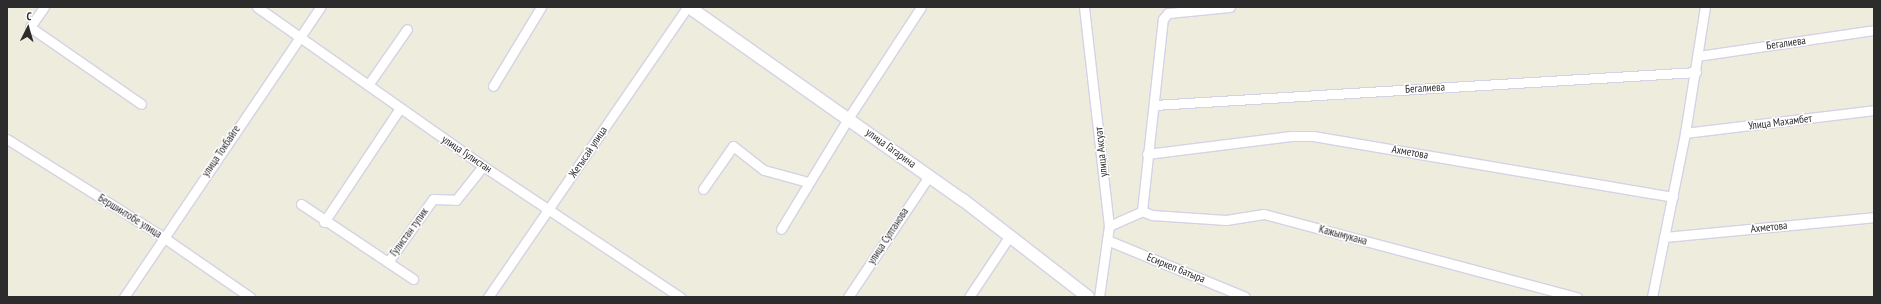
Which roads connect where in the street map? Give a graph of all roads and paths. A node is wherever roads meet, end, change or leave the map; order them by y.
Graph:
1 (44, 7) edge
2 (257, 7) edge
3 (320, 7) edge
4 (541, 7) edge
5 (688, 7) edge
6 (922, 7) edge
7 (1084, 7) edge
8 (1230, 7) edge
9 (1705, 7) edge
10 (407, 29) dead end
11 (1874, 30) edge
12 (300, 36) junction
13 (1698, 56) junction
14 (1696, 72) junction
15 (368, 85) junction
16 (493, 86) dead end
17 (141, 104) dead end
18 (1154, 104) junction
19 (400, 108) junction
20 (1874, 110) edge
21 (849, 117) junction
22 (1686, 133) junction
23 (7, 139) edge
24 (1147, 154) junction
25 (483, 166) junction
26 (929, 176) junction
27 (808, 182) junction
28 (702, 189) dead end
29 (1673, 197) junction
30 (302, 204) dead end
31 (549, 209) junction
32 (1142, 211) junction
33 (1874, 216) edge
34 (324, 222) junction
35 (1109, 226) junction
36 (781, 230) dead end
37 (163, 237) junction
38 (1009, 237) junction
39 (1664, 237) junction
40 (1107, 240) junction
41 (388, 262) junction
42 (414, 279) dead end
43 (124, 297) edge
44 (250, 297) edge
45 (488, 297) edge
46 (680, 297) edge
47 (848, 297) edge
48 (969, 297) edge
49 (1090, 297) edge
50 (1245, 297) edge
51 (1577, 297) edge
52 (1652, 297) edge

1 - 17 street
2 - 12 street, улица Гулистан
3 - 12 street, улица Токбайге
4 - 16 street
5 - 21 main road, улица Гагарина
5 - 31 street, Жетысай улица
6 - 21 street
7 - 35 street, улица Аксуат
8 - 18 street
9 - 13 street
10 - 15 street
11 - 13 street, Бегалиева
12 - 15 street, улица Гулистан
12 - 37 street, улица Токбайге
13 - 14 street
14 - 18 street, Бегалиева
14 - 22 street
15 - 19 street, улица Гулистан
18 - 24 street
19 - 25 street, улица Гулистан
19 - 34 street
20 - 22 street, Улица Махамбет
21 - 26 main road, улица Гагарина
21 - 27 street
22 - 29 street
23 - 37 street, Бершинтобе улица
24 - 29 street, Ахметова
24 - 32 street
25 - 31 street, улица Гулистан
25 - 41 street, Гулистан тупик
26 - 38 main road, улица Гагарина
26 - 47 street, улица Султанова
27 - 28 street
27 - 36 street
29 - 39 street
30 - 34 street, Гулистан тупик
31 - 45 street, Жетысай улица
31 - 46 street, улица Гулистан
32 - 35 street
32 - 51 street, Кажымукана
33 - 39 street, Ахметова
34 - 41 street, Гулистан тупик
35 - 40 street, улица Аксуат
37 - 43 street, улица Токбайге
37 - 44 street, Бершинтобе улица
38 - 48 street
38 - 49 main road, улица Гагарина
39 - 52 street
40 - 49 street, улица Аксуат
40 - 50 street, Есиркеп батыра
41 - 42 street, Гулистан тупик

